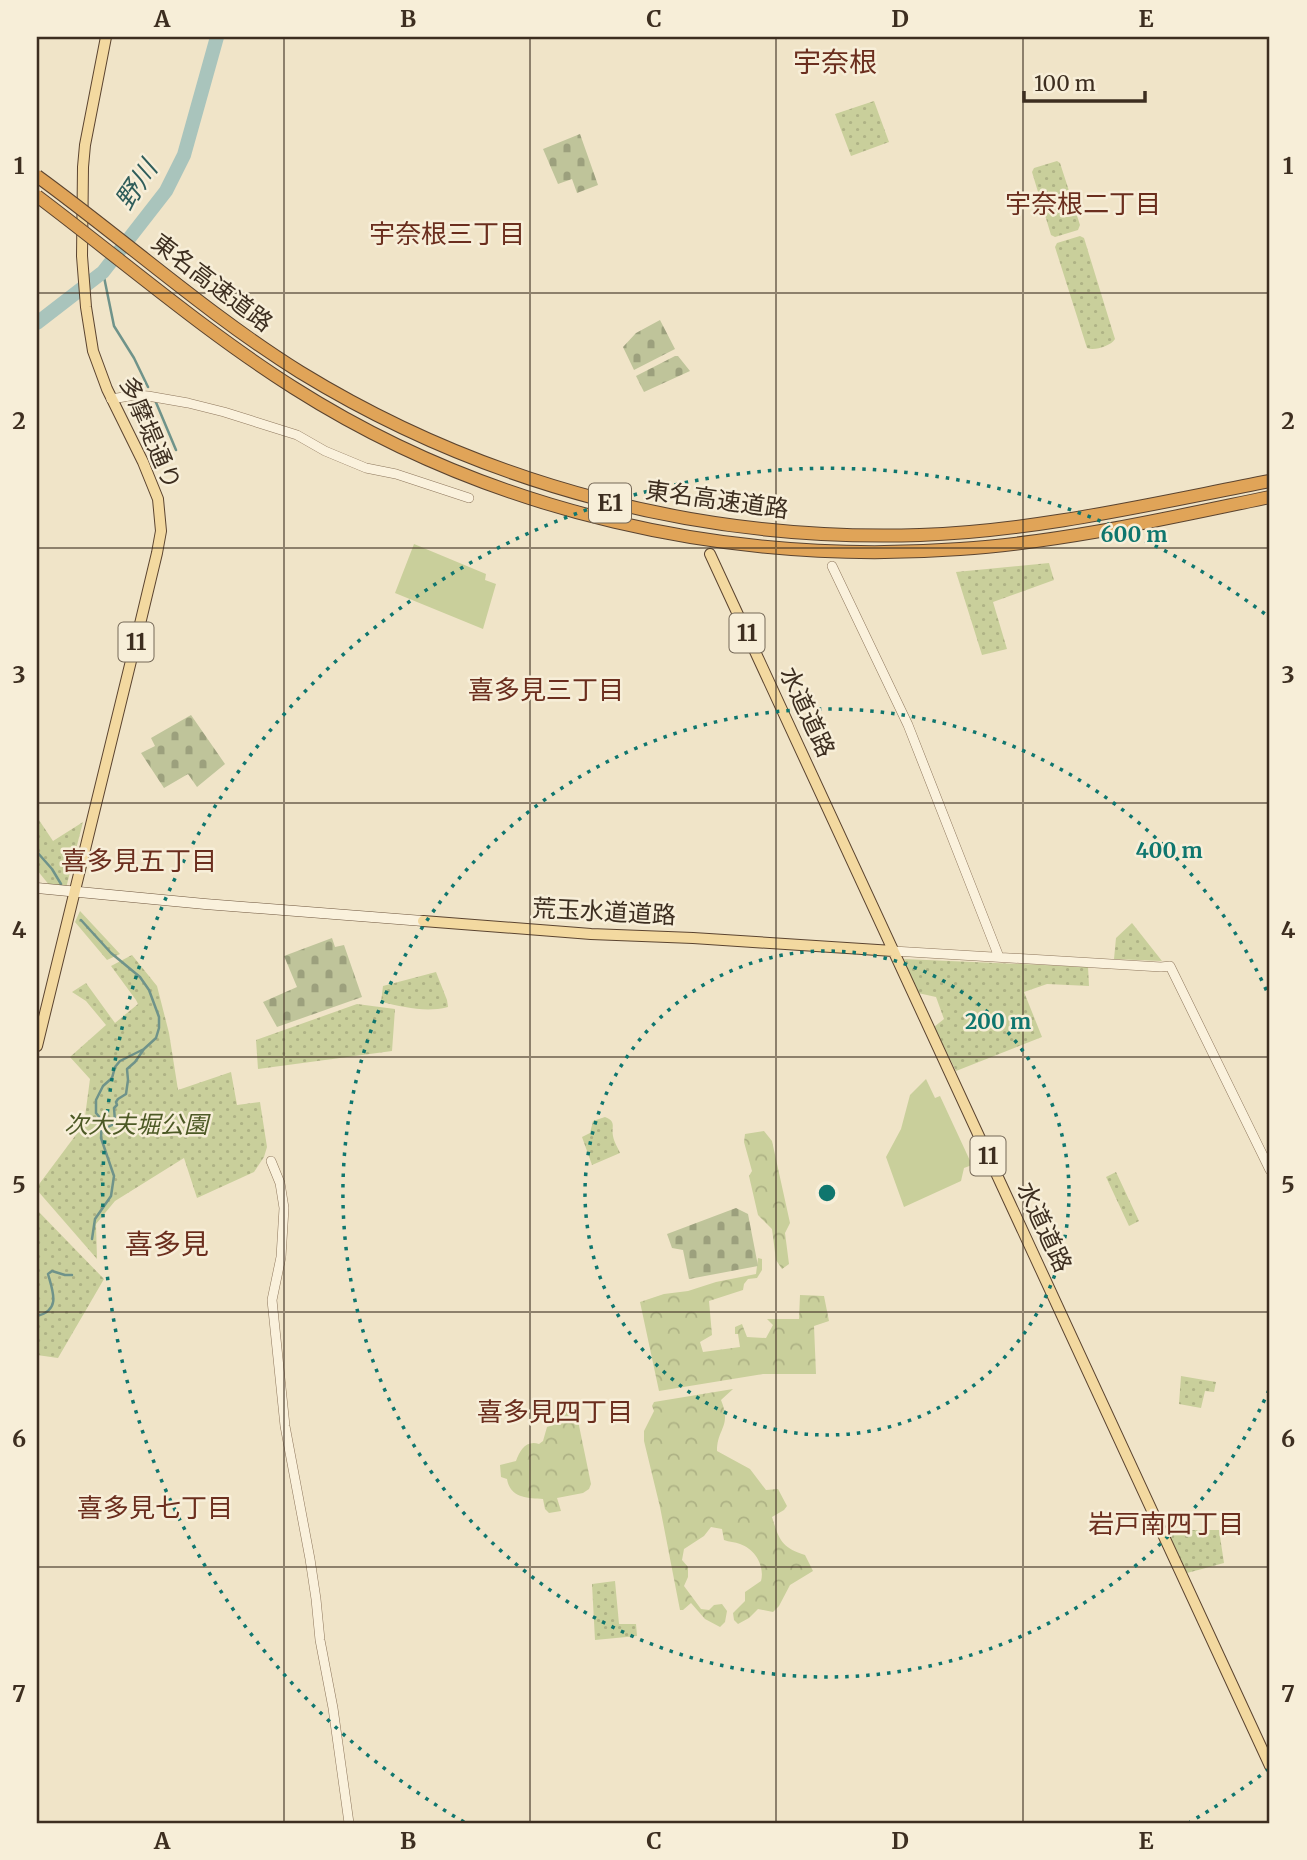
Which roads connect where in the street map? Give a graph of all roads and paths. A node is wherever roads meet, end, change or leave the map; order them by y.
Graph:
1 (106, 37) edge
2 (37, 176) edge
3 (37, 196) edge
4 (111, 399) junction
5 (1270, 481) edge
6 (1270, 497) edge
7 (469, 498) dead end
8 (710, 554) dead end
9 (832, 566) dead end
10 (37, 888) edge
11 (75, 891) junction
12 (423, 921) joint
13 (893, 951) junction
14 (999, 957) junction
15 (37, 1046) edge
16 (271, 1161) dead end
17 (1270, 1170) edge
18 (1270, 1766) edge
19 (349, 1823) edge

1 - 4 main road, 多摩堤通り / 11
2 - 5 highway, 東名高速道路 / E1, bridge
3 - 6 highway, 東名高速道路 / E1, bridge
4 - 7 street
4 - 11 main road, 多摩堤通り / 11
8 - 13 main road, 水道道路 / 11
9 - 14 street
10 - 11 main road, 荒玉水道道路
11 - 12 main road, 荒玉水道道路
11 - 15 main road, 多摩堤通り / 11
12 - 13 main road, 荒玉水道道路
13 - 14 street, 荒玉水道道路
13 - 18 main road, 水道道路 / 11
14 - 17 street, 荒玉水道道路
16 - 19 street

